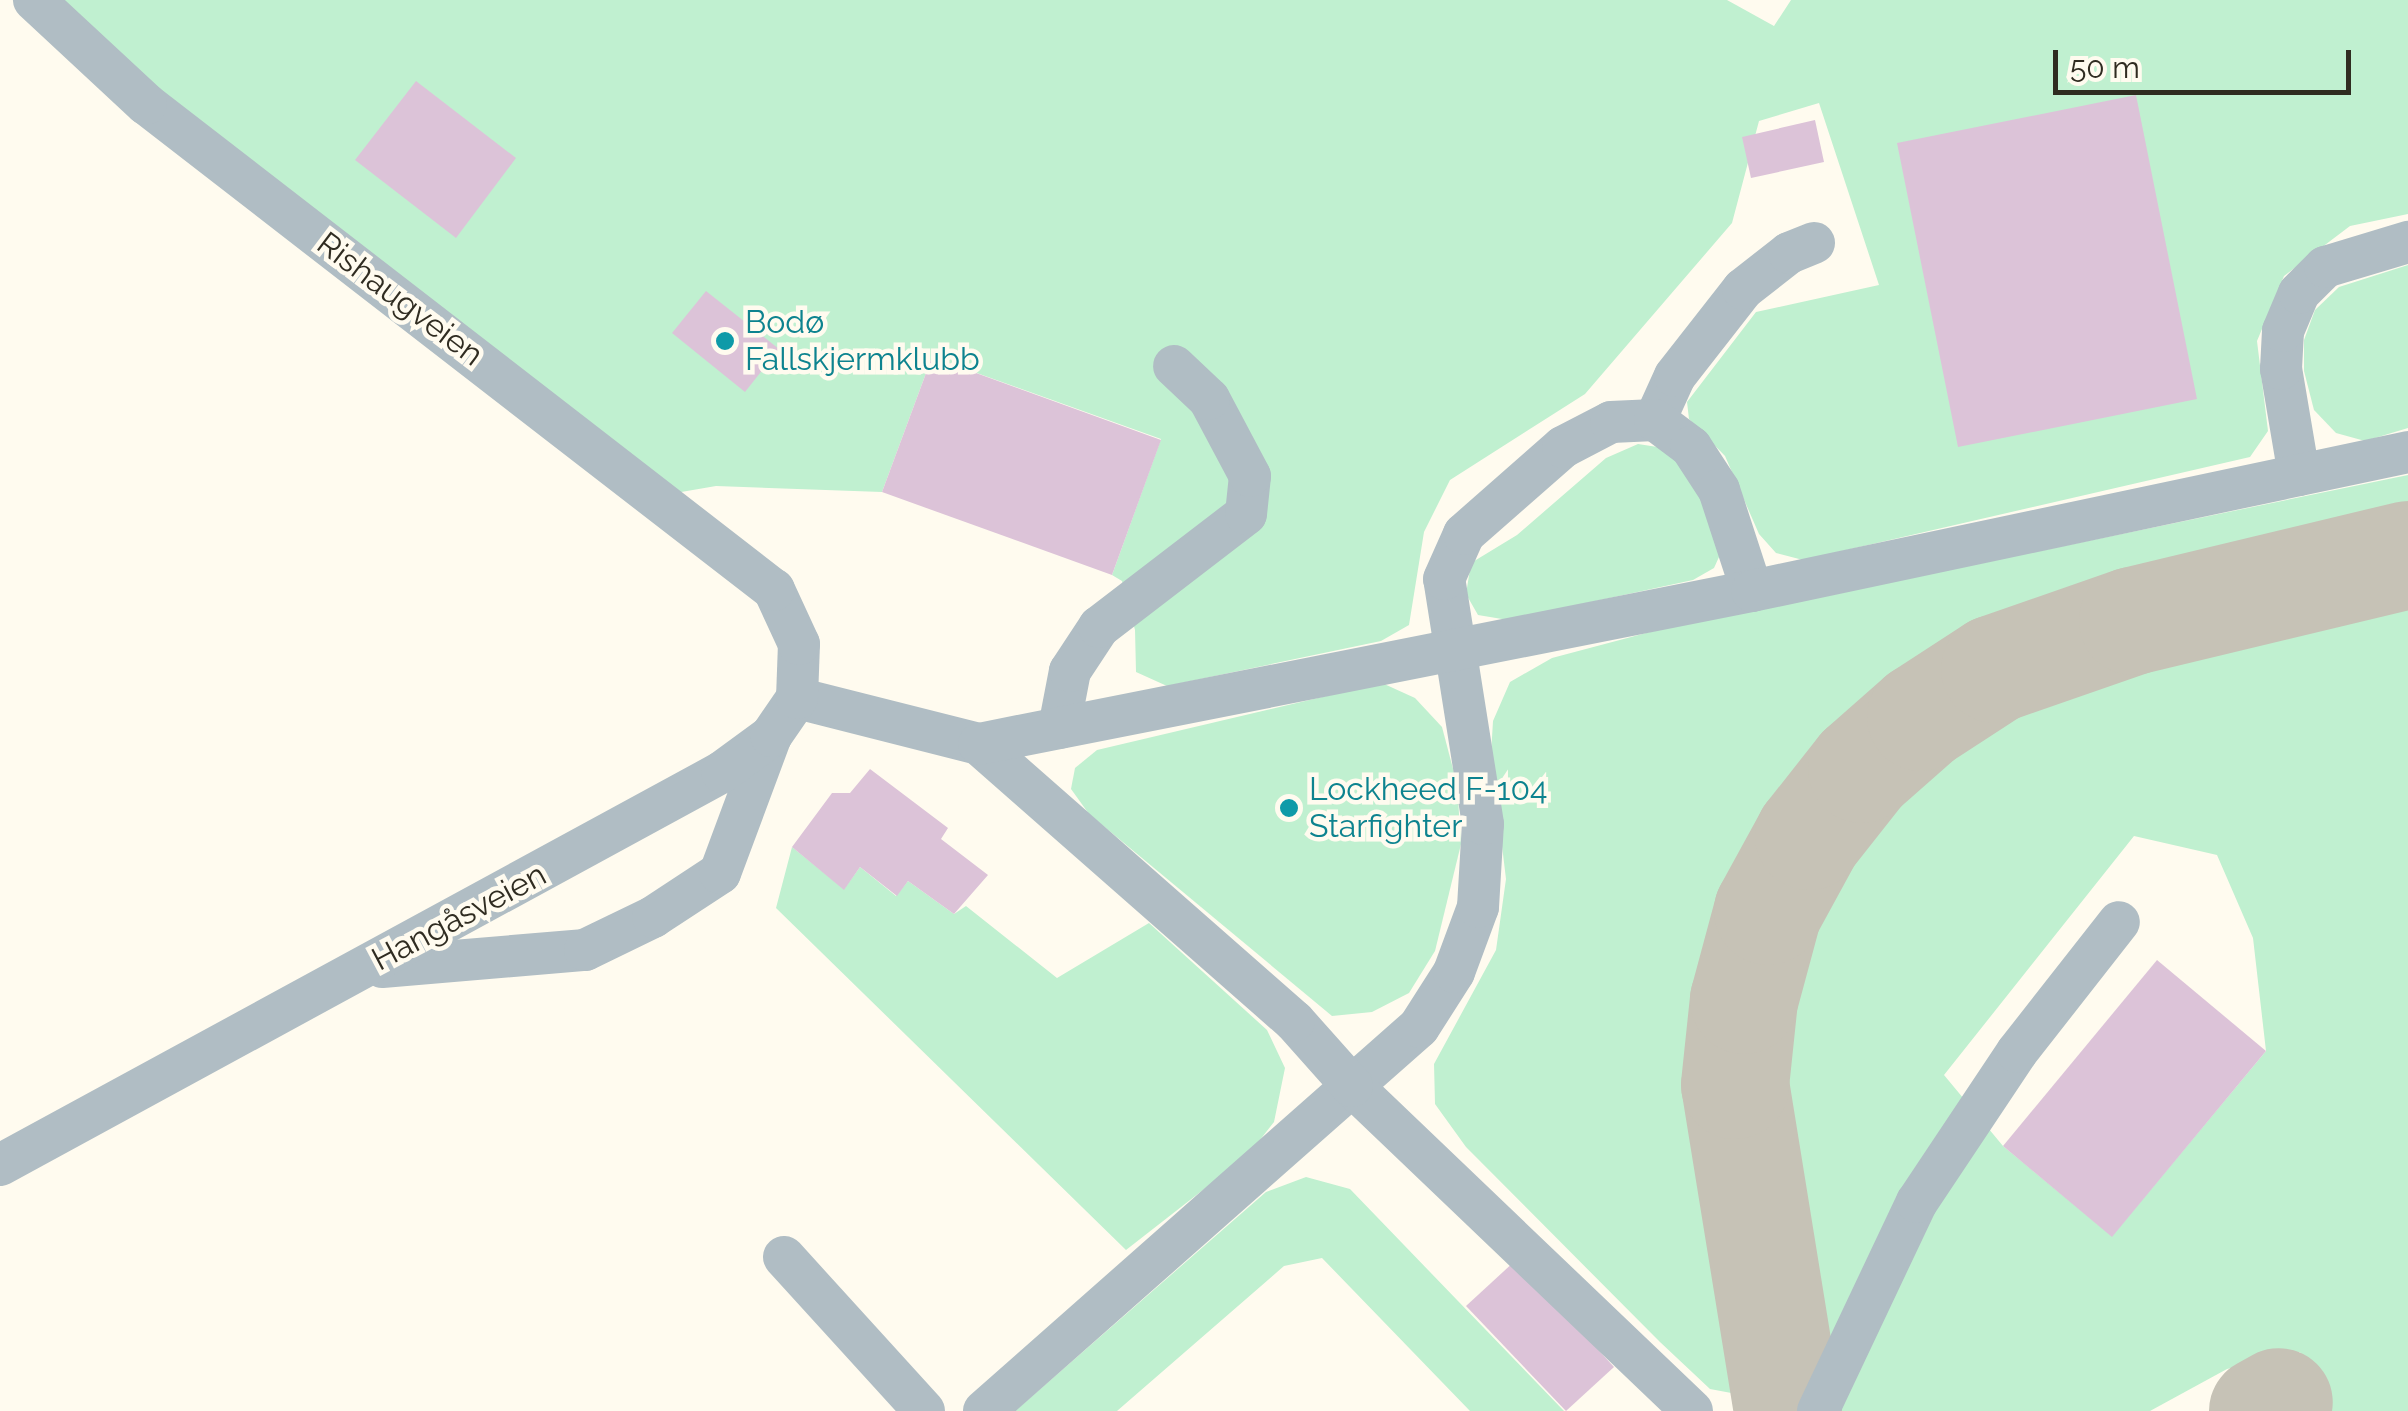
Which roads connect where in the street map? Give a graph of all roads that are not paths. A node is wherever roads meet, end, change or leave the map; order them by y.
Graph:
1 (34, 0) edge
2 (2408, 242) edge
3 (1814, 243) dead end
4 (1174, 366) dead end
5 (1655, 420) junction
6 (2408, 452) edge
7 (2300, 475) junction
8 (1752, 591) junction
9 (1450, 651) junction
10 (797, 698) junction
11 (1059, 728) junction
12 (771, 736) junction
13 (979, 744) junction
14 (2119, 922) dead end
15 (362, 969) junction
16 (1352, 1086) junction
17 (0, 1165) edge
18 (784, 1257) dead end
19 (924, 1411) edge
20 (984, 1411) edge
21 (1692, 1411) edge
22 (1818, 1411) edge

1 - 10 street, Rishaugveien
2 - 7 street
3 - 5 street
4 - 11 street
5 - 8 street
5 - 9 street
6 - 7 street
7 - 8 street
8 - 9 street
9 - 11 street
9 - 16 street
10 - 12 street, Hangåsveien
10 - 13 street
11 - 13 street
12 - 15 street, Hangåsveien
12 - 15 street
13 - 16 street
14 - 22 street
15 - 17 street, Hangåsveien
16 - 20 street
16 - 21 street
18 - 19 street

